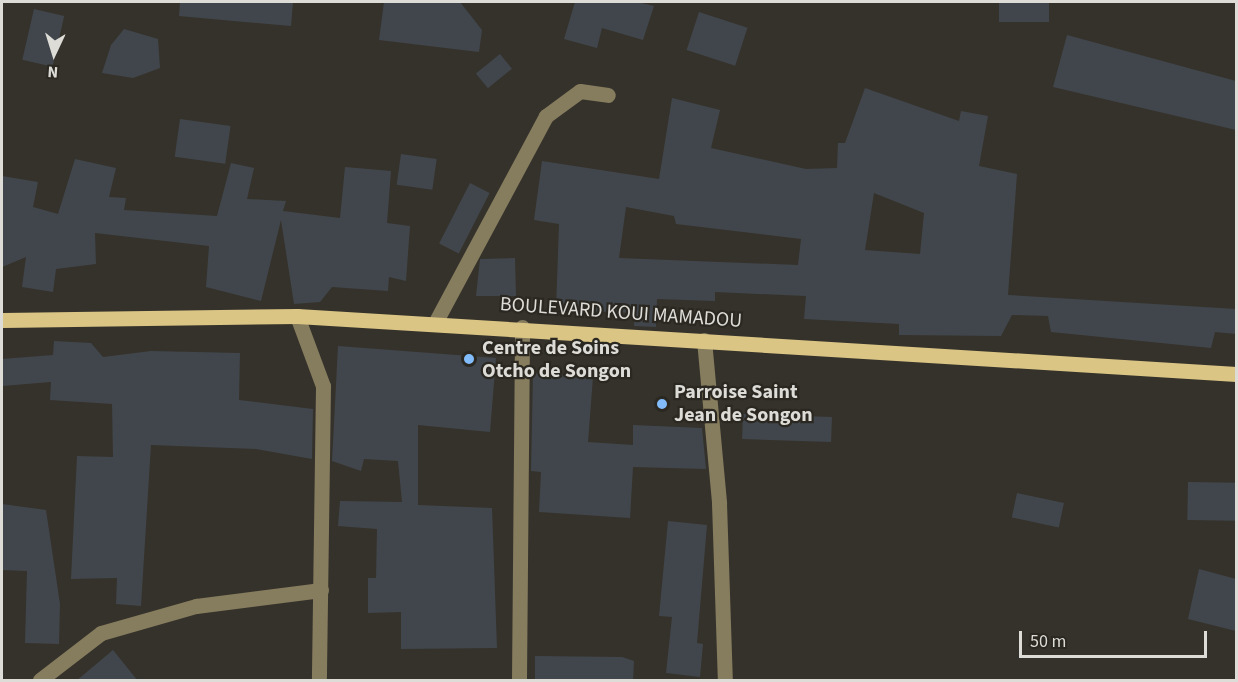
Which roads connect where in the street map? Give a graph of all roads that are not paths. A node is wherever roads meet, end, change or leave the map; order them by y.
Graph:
1 (608, 95) dead end
2 (297, 316) junction
3 (2, 320) edge
4 (435, 323) junction
5 (522, 327) junction
6 (704, 340) junction
7 (1236, 374) edge
8 (321, 590) junction
9 (40, 681) edge
10 (319, 681) edge
11 (519, 681) edge
12 (725, 681) edge

1 - 4 street
2 - 3 main road, BOULEVARD KOUI MAMADOU
2 - 4 main road, BOULEVARD KOUI MAMADOU
2 - 8 street
4 - 5 main road, BOULEVARD KOUI MAMADOU
5 - 6 main road, BOULEVARD KOUI MAMADOU
5 - 11 street
6 - 7 main road, BOULEVARD KOUI MAMADOU
6 - 12 street
8 - 9 street
8 - 10 street

